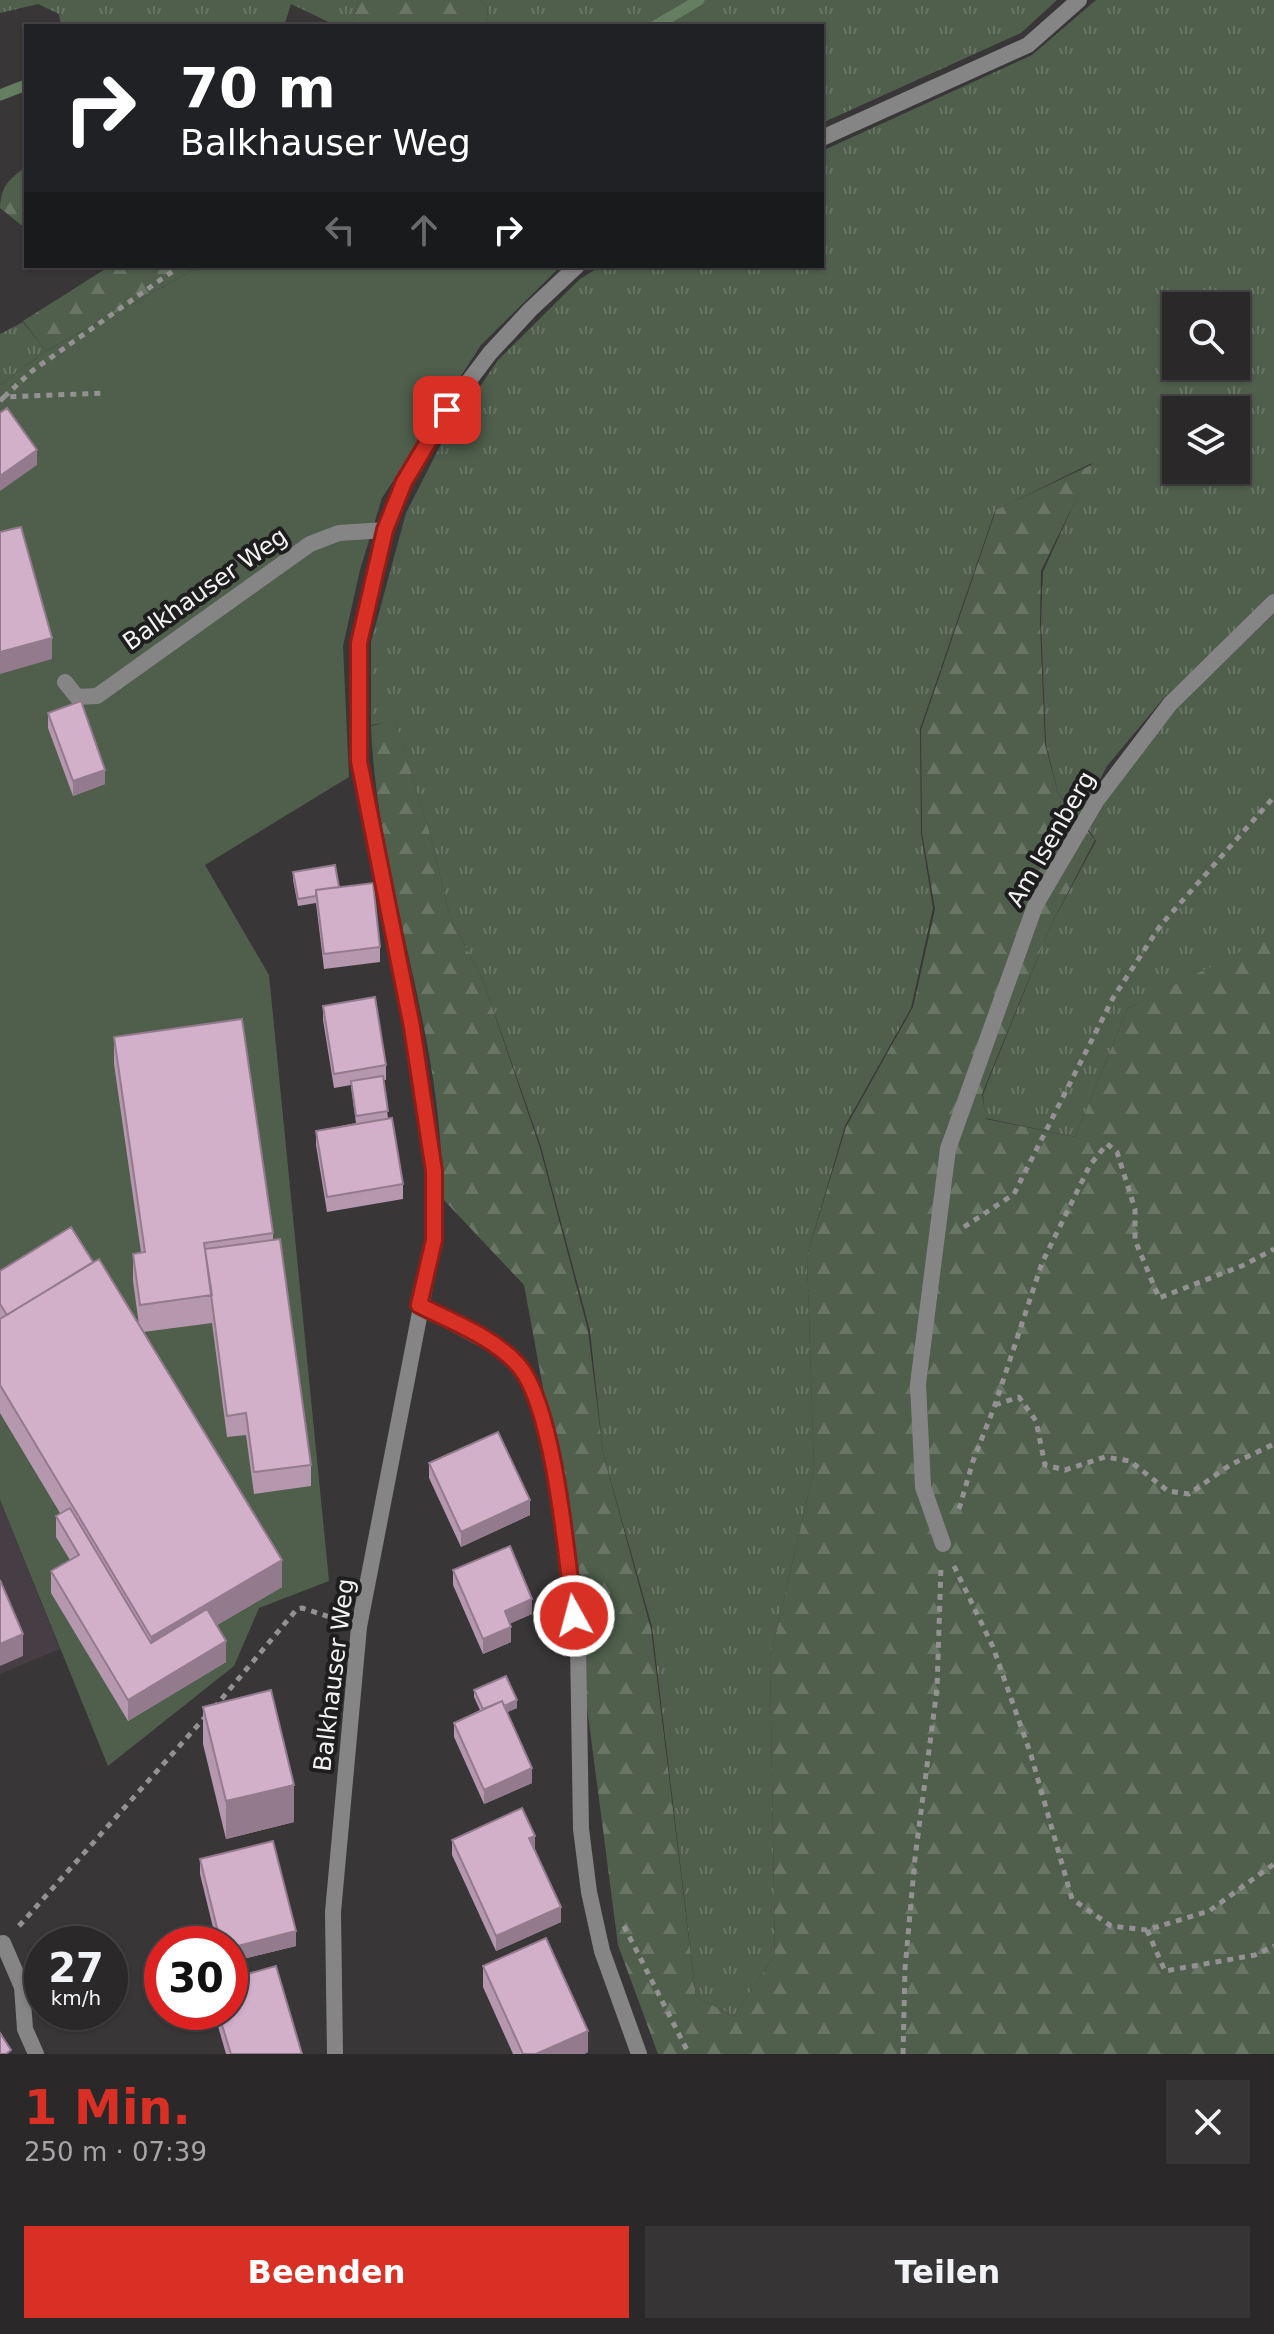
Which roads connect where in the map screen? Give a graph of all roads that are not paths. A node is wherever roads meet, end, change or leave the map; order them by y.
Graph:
1 (1079, 0) edge
2 (824, 137) edge
3 (575, 268) edge
4 (385, 530) junction
5 (1274, 602) edge
6 (65, 682) dead end
7 (419, 1305) junction
8 (943, 1544) road end
9 (3, 1943) road end
10 (36, 2054) edge
11 (335, 2054) edge
12 (639, 2054) edge

1 - 2 street
3 - 4 street, Balkhauser Weg
4 - 6 street, Balkhauser Weg
4 - 7 street, Balkhauser Weg
5 - 8 street, Am Isenberg
7 - 11 street, Balkhauser Weg
7 - 12 street
9 - 10 street

